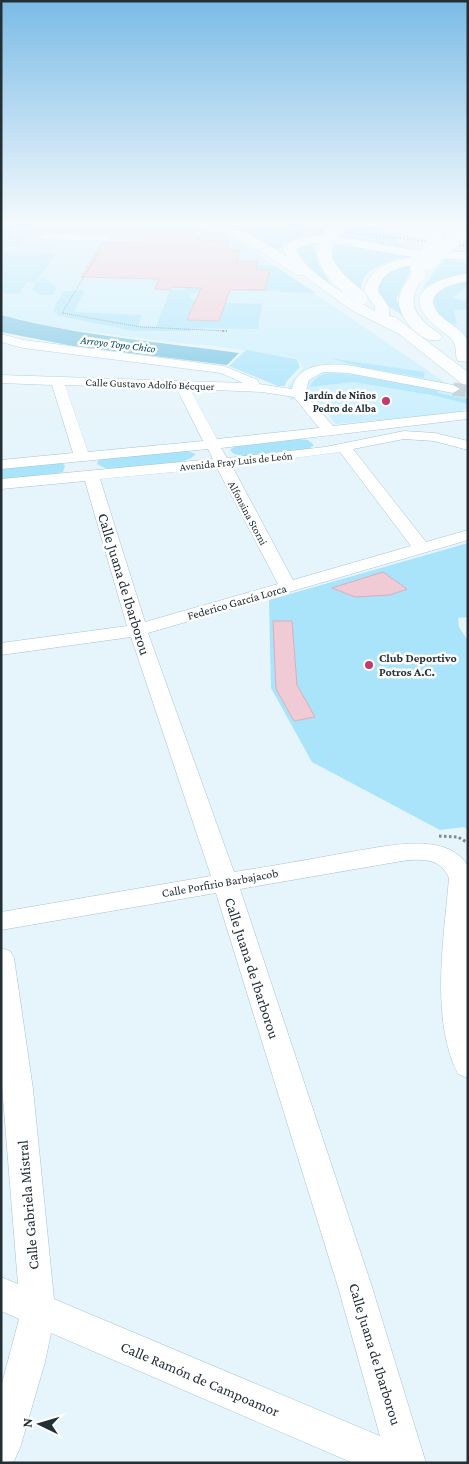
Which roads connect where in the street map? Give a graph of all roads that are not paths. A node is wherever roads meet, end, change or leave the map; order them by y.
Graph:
1 (336, 293) edge
2 (355, 293) edge
3 (373, 293) edge
4 (407, 293) edge
5 (429, 293) edge
6 (382, 315) junction
7 (404, 332) junction
8 (1, 338) edge
9 (23, 344) junction
10 (1, 352) edge
11 (466, 360) edge
12 (1, 379) edge
13 (57, 380) junction
14 (468, 380) tunnel mouth
15 (181, 385) junction
16 (262, 388) junction
17 (453, 389) tunnel mouth
18 (298, 394) junction
19 (468, 416) edge
20 (329, 431) junction
21 (234, 442) junction
22 (211, 444) junction
23 (468, 446) edge
24 (182, 447) junction
25 (344, 447) junction
26 (242, 461) junction
27 (222, 463) junction
28 (1, 465) edge
29 (203, 465) junction
30 (86, 466) junction
31 (1, 484) edge
32 (468, 535) edge
33 (421, 547) junction
34 (288, 587) junction
35 (138, 630) junction
36 (1, 649) edge
37 (224, 882) junction
38 (1, 921) edge
39 (1, 958) edge
40 (468, 1066) edge
41 (1, 1294) edge
42 (38, 1312) junction
43 (1, 1448) edge
44 (399, 1463) edge
45 (407, 1463) edge

1 - 7 highway
2 - 6 highway, bridge
3 - 6 highway
4 - 11 highway
5 - 11 highway
6 - 7 highway
7 - 14 highway
8 - 9 street
9 - 10 street
9 - 16 street
12 - 13 street, Calle Gustavo Adolfo Bécquer
13 - 15 street, Calle Gustavo Adolfo Bécquer
13 - 30 street, Calle Juana de Ibarborou
15 - 16 street, Calle Gustavo Adolfo Bécquer
15 - 22 street, Alfonsina Storni
16 - 18 street, Calle Gustavo Adolfo Bécquer
17 - 18 street
18 - 20 street
19 - 20 street, Avenida Fray Luis de León
20 - 21 street, Avenida Fray Luis de León
21 - 22 street, Avenida Fray Luis de León
21 - 26 street
22 - 24 street, Avenida Fray Luis de León
22 - 27 street, Alfonsina Storni
23 - 25 street, Avenida Fray Luis de León
24 - 29 street
24 - 30 street, Avenida Fray Luis de León
25 - 26 street, Avenida Fray Luis de León
25 - 33 street
26 - 27 street, Avenida Fray Luis de León
27 - 29 street, Avenida Fray Luis de León
27 - 34 street, Alfonsina Storni
28 - 30 street, Avenida Fray Luis de León
29 - 30 street, Avenida Fray Luis de León
30 - 31 street, Avenida Fray Luis de León
30 - 35 street, Calle Juana de Ibarborou
32 - 33 street, Federico García Lorca
33 - 34 street, Federico García Lorca
34 - 35 street, Federico García Lorca
35 - 36 street, Federico García Lorca
35 - 37 street, Calle Juana de Ibarborou
37 - 38 street, Calle Porfirio Barbajacob
37 - 40 street, Calle Porfirio Barbajacob
37 - 45 street, Calle Juana de Ibarborou
39 - 42 street, Calle Gabriela Mistral
41 - 42 street, Calle Ramón de Campoamor
42 - 43 street, Calle Gabriela Mistral
42 - 44 street, Calle Ramón de Campoamor

